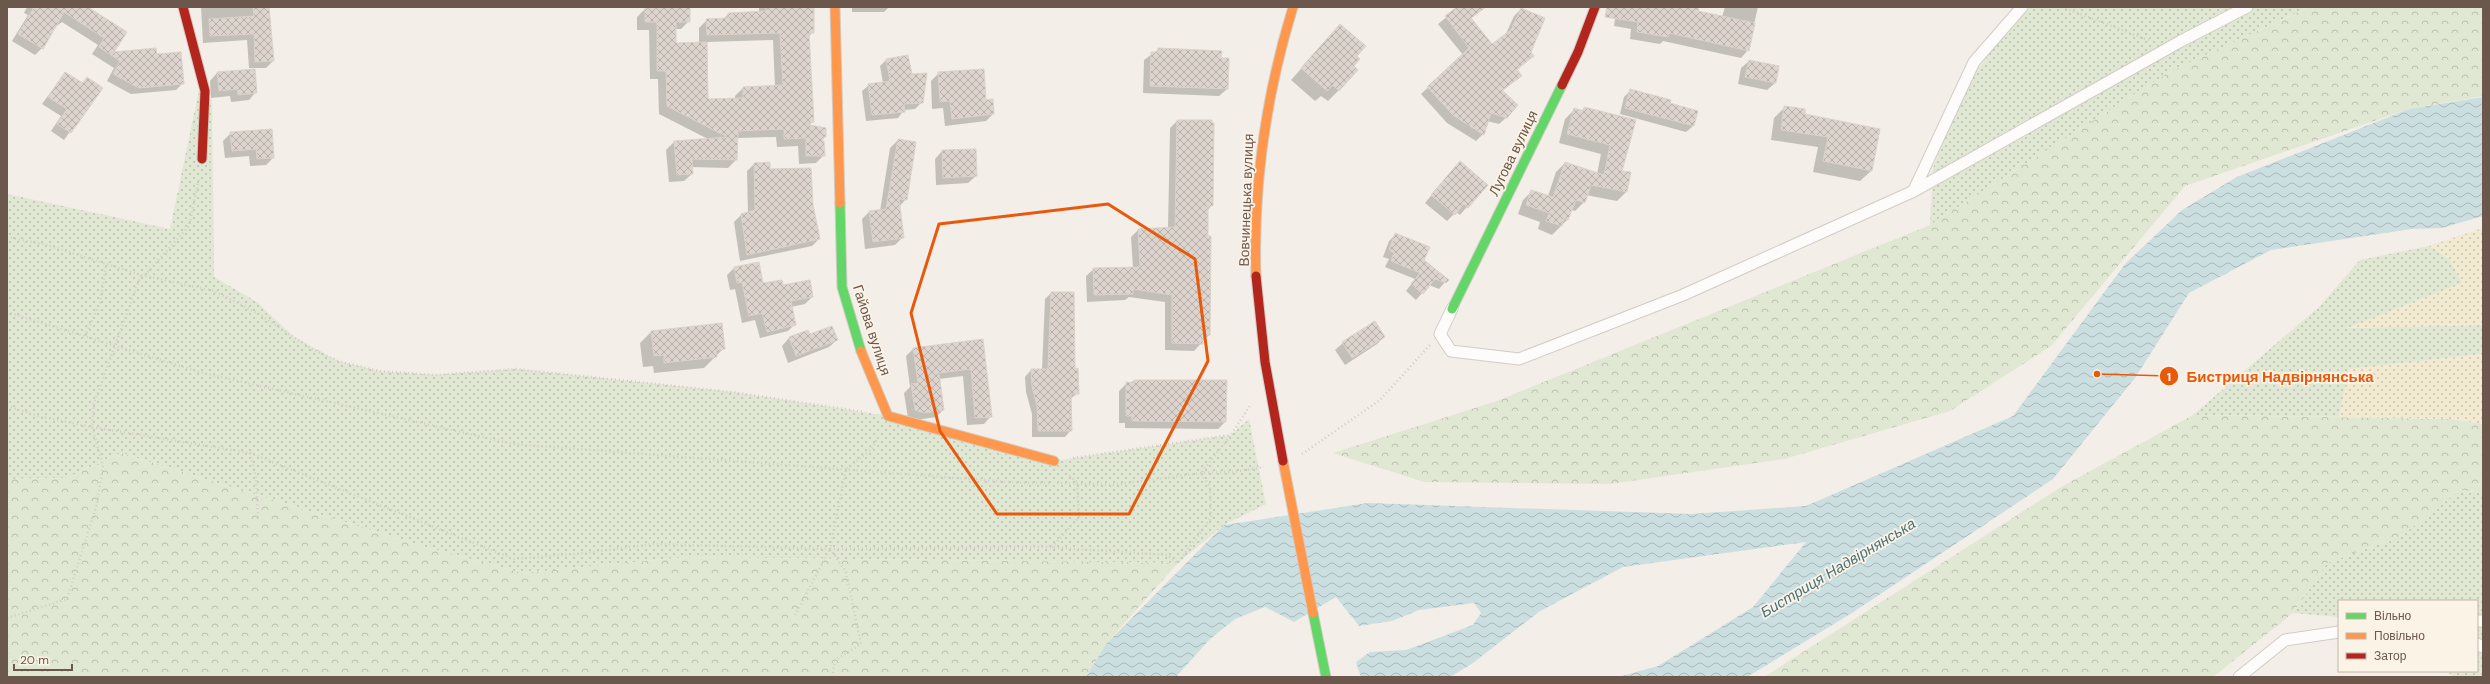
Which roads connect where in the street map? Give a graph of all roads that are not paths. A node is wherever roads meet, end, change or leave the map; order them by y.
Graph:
1 (183, 7) edge
2 (835, 7) edge
3 (1293, 7) edge
4 (1595, 7) edge
5 (2022, 7) edge
6 (2247, 7) edge
7 (202, 159) road end
8 (1914, 191) junction
9 (1452, 309) joint
10 (1054, 460) road end
11 (2338, 632) edge
12 (1326, 677) edge
13 (2239, 677) edge

1 - 7 street
2 - 10 street, Гайова вулиця
3 - 12 street, Вовчинецька вулиця
4 - 9 street, Лугова вулиця
5 - 8 lane
6 - 8 lane
8 - 9 lane
11 - 13 lane

